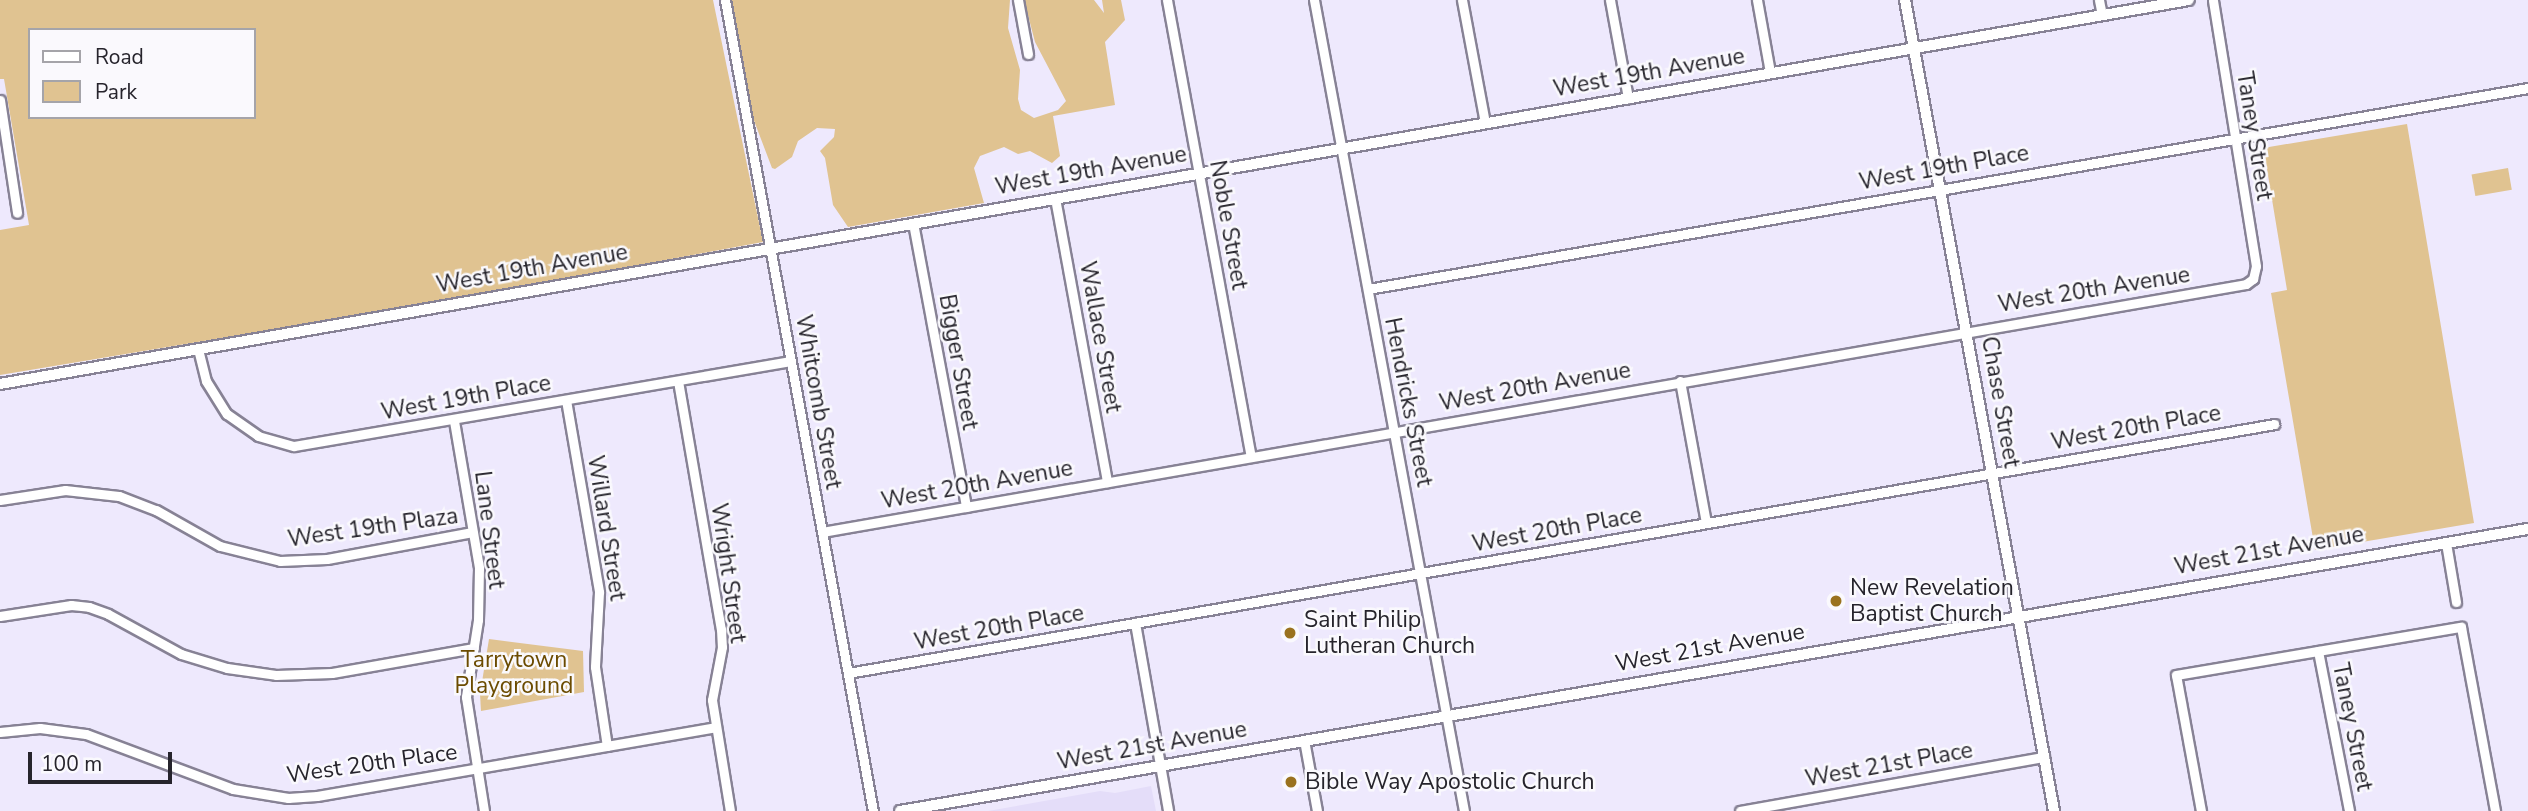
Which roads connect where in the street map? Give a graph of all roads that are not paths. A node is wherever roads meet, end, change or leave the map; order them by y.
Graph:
1 (725, 0) edge
2 (1018, 0) edge
3 (1167, 0) edge
4 (1314, 0) edge
5 (1462, 0) edge
6 (1610, 0) edge
7 (1757, 0) edge
8 (1905, 0) edge
9 (2099, 0) edge
10 (2189, 0) edge
11 (2213, 0) edge
12 (2102, 15) junction
13 (1913, 47) junction
14 (1028, 54) dead end
15 (1770, 72) junction
16 (2528, 88) edge
17 (1628, 97) junction
18 (0, 100) edge
19 (1485, 123) junction
20 (2235, 138) junction
21 (1342, 148) junction
22 (1199, 173) junction
23 (1939, 188) junction
24 (1055, 198) junction
25 (17, 213) dead end
26 (913, 223) junction
27 (771, 248) junction
28 (2253, 279) joint
29 (1368, 289) junction
30 (1966, 331) junction
31 (198, 349) junction
32 (791, 361) junction
33 (678, 381) junction
34 (1680, 381) junction
35 (0, 384) edge
36 (566, 400) junction
37 (454, 421) junction
38 (2274, 424) dead end
39 (1393, 431) junction
40 (1251, 456) junction
41 (1992, 472) junction
42 (1107, 482) junction
43 (0, 500) edge
44 (966, 507) junction
45 (1706, 523) junction
46 (2528, 529) edge
47 (822, 532) junction
48 (473, 533) junction
49 (2446, 542) junction
50 (1420, 573) junction
51 (2456, 602) dead end
52 (2018, 615) junction
53 (0, 616) edge
54 (1135, 623) junction
55 (474, 648) junction
56 (2318, 650) junction
57 (848, 673) junction
58 (1446, 715) junction
59 (715, 727) junction
60 (0, 732) edge
61 (1304, 740) junction
62 (607, 746) junction
63 (2044, 757) junction
64 (1160, 765) junction
65 (477, 768) junction
66 (484, 811) edge
67 (730, 811) edge
68 (873, 811) edge
69 (900, 811) edge
70 (1168, 811) edge
71 (1317, 811) edge
72 (1464, 811) edge
73 (1740, 811) edge
74 (2054, 811) edge
75 (2201, 811) edge
76 (2349, 811) edge
77 (2495, 811) edge

1 - 27 street, Whitcomb Street
2 - 14 street
3 - 22 street, Noble Street
4 - 21 street, Hendricks Street
5 - 19 street
6 - 17 street
7 - 15 street
8 - 13 street, Chase Street
9 - 12 street
10 - 12 street, West 19th Avenue
11 - 20 street, Taney Street
12 - 13 street, West 19th Avenue
13 - 15 street, West 19th Avenue
13 - 23 street, Chase Street
15 - 17 street, West 19th Avenue
16 - 20 street, West 19th Place
17 - 19 street, West 19th Avenue
18 - 25 street
19 - 21 street, West 19th Avenue
20 - 23 street, West 19th Place
20 - 28 street, Taney Street
21 - 22 street, West 19th Avenue
21 - 29 street, Hendricks Street
22 - 24 street, West 19th Avenue
22 - 40 street, Noble Street
23 - 29 street, West 19th Place
23 - 30 street, Chase Street
24 - 26 street, West 19th Avenue
24 - 42 street, Wallace Street
26 - 27 street, West 19th Avenue
26 - 44 street, Bigger Street
27 - 31 street, West 19th Avenue
27 - 32 street, Whitcomb Street
28 - 30 street, West 20th Avenue
29 - 39 street, Hendricks Street
30 - 34 street, West 20th Avenue
30 - 41 street, Chase Street
31 - 35 street, West 19th Avenue
31 - 37 street, West 19th Place
32 - 33 street, West 19th Place
32 - 47 street, Whitcomb Street
33 - 36 street, West 19th Place
33 - 59 street, Wright Street
34 - 39 street, West 20th Avenue
34 - 45 street
36 - 37 street, West 19th Place
36 - 62 street, Willard Street
37 - 48 street, Lane Street
38 - 41 street, West 20th Place
39 - 40 street, West 20th Avenue
39 - 50 street, Hendricks Street
40 - 42 street, West 20th Avenue
41 - 45 street, West 20th Place
41 - 52 street, Chase Street
42 - 44 street, West 20th Avenue
43 - 48 street, West 19th Plaza
44 - 47 street, West 20th Avenue
45 - 50 street, West 20th Place
46 - 49 street, West 21st Avenue
47 - 57 street, Whitcomb Street
48 - 55 street, Lane Street
49 - 51 street
49 - 52 street, West 21st Avenue
50 - 54 street, West 20th Place
50 - 58 street, Hendricks Street
52 - 58 street, West 21st Avenue
52 - 63 street, Chase Street
53 - 55 street
54 - 57 street, West 20th Place
54 - 64 street
55 - 65 street, Lane Street
56 - 75 street
56 - 76 street, Taney Street
56 - 77 street
57 - 68 street, Whitcomb Street
58 - 61 street, West 21st Avenue
58 - 72 street, Hendricks Street
59 - 62 street, West 20th Place
59 - 67 street, Wright Street
60 - 65 street, West 20th Place
61 - 64 street, West 21st Avenue
61 - 71 street
62 - 65 street, West 20th Place
63 - 73 street, West 21st Place
63 - 74 street, Chase Street
64 - 69 street, West 21st Avenue
64 - 70 street
65 - 66 street, Lane Street

